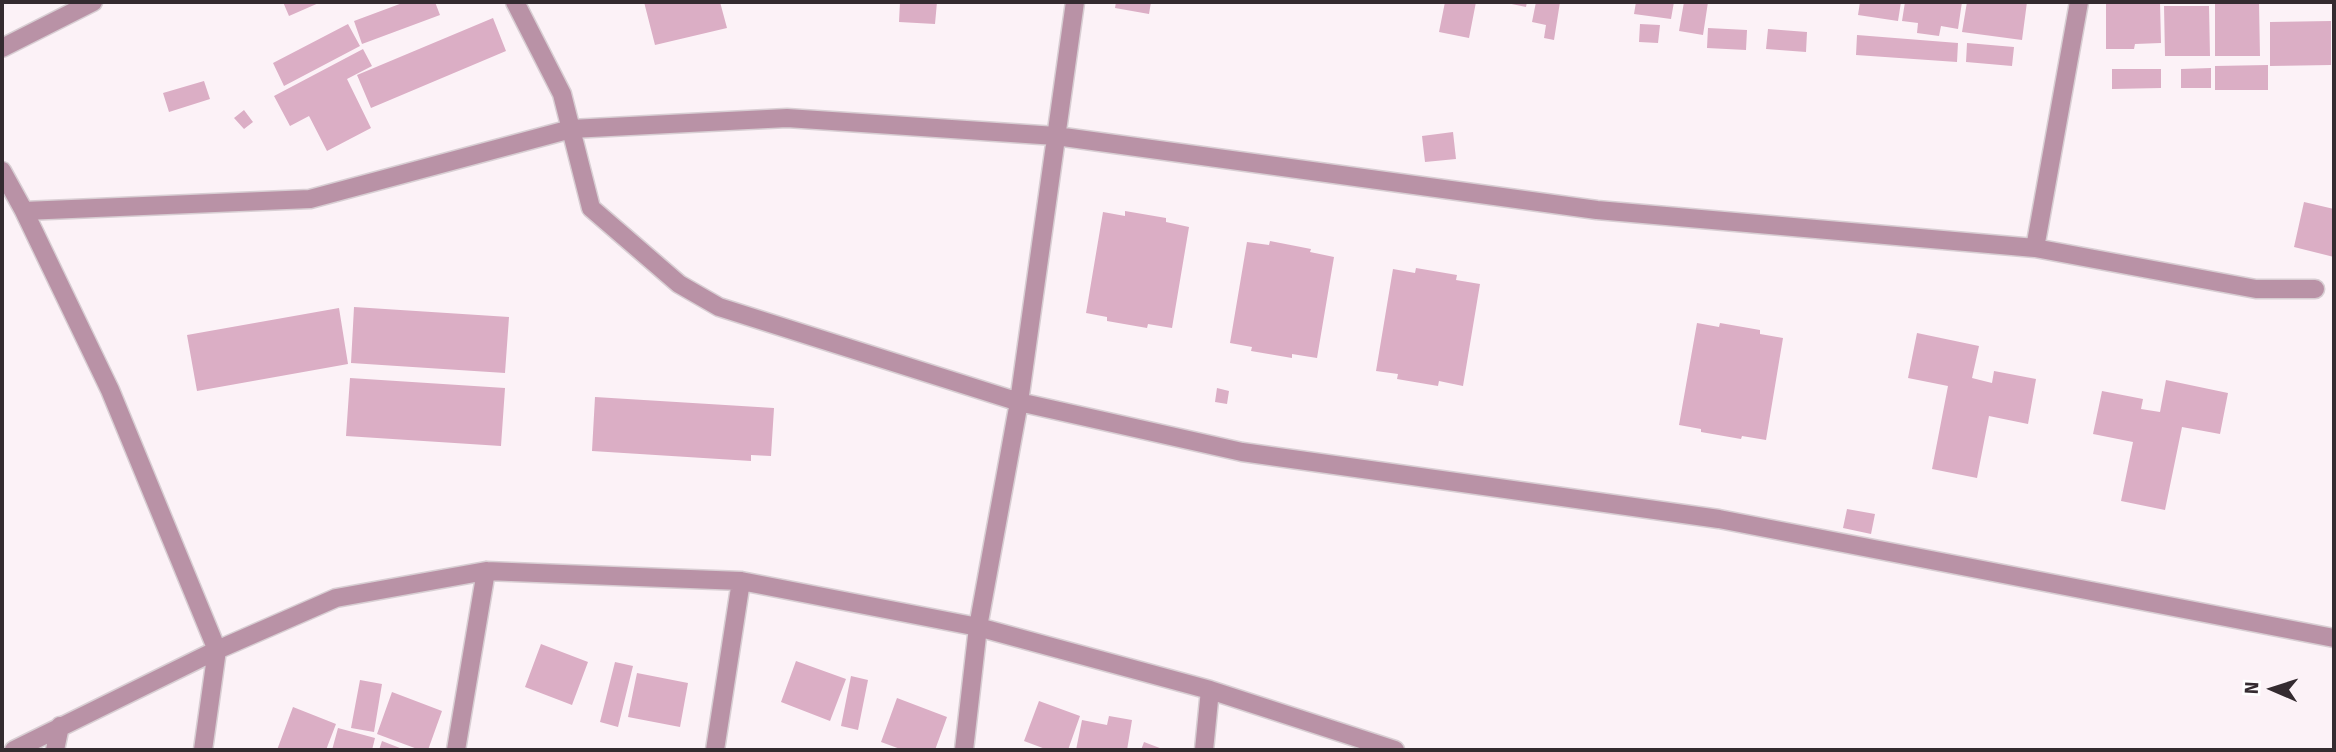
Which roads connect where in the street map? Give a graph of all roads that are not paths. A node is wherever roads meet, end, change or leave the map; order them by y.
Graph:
1 (93, 2) edge
2 (515, 2) edge
3 (1075, 2) edge
4 (2079, 2) edge
5 (2, 48) edge
6 (572, 130) junction
7 (1056, 136) junction
8 (2, 172) edge
9 (24, 211) junction
10 (2035, 248) junction
11 (2315, 289) dead end
12 (1019, 402) junction
13 (486, 571) junction
14 (741, 581) junction
15 (978, 627) junction
16 (2334, 638) edge
17 (218, 650) junction
18 (1210, 690) junction
19 (60, 726) junction
20 (14, 750) edge
21 (55, 750) edge
22 (203, 750) edge
23 (456, 750) edge
24 (715, 750) edge
25 (964, 750) edge
26 (1203, 750) edge
27 (1395, 750) edge

1 - 5 street
2 - 6 street
3 - 7 street
4 - 10 street
6 - 7 street
6 - 9 street
6 - 12 street
7 - 10 street
7 - 12 street
8 - 9 street
9 - 17 street
10 - 11 street
12 - 15 street
12 - 16 street
13 - 14 street
13 - 17 street
13 - 23 street
14 - 15 street
14 - 24 street
15 - 18 street
15 - 25 street
17 - 19 street
17 - 22 street
18 - 26 street
18 - 27 street
19 - 20 street
19 - 21 street

